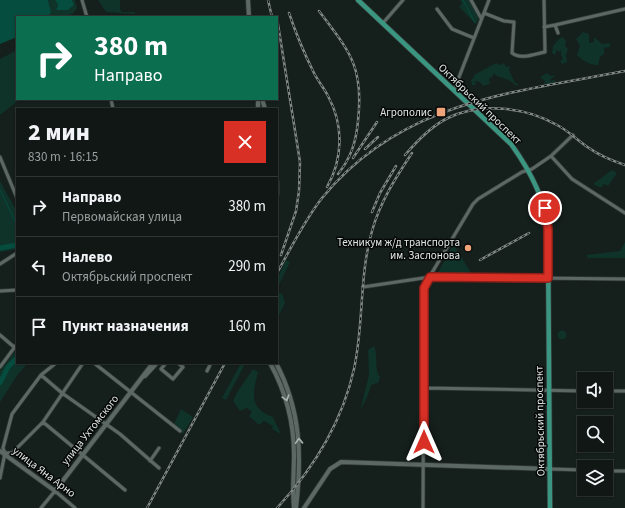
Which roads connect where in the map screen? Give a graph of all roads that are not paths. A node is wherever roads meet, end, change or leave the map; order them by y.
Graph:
1 (82, 0) edge
2 (248, 0) edge
3 (358, 0) edge
4 (403, 0) edge
5 (471, 0) edge
6 (489, 0) edge
7 (544, 0) edge
8 (437, 9) dead end
9 (625, 9) edge
10 (484, 13) junction
11 (87, 16) edge
12 (249, 16) edge
13 (482, 18) junction
14 (383, 23) junction
15 (555, 25) junction
16 (544, 27) junction
17 (558, 33) dead end
18 (474, 38) junction
19 (454, 90) junction
20 (573, 135) dead end
21 (551, 156) junction
22 (0, 157) edge
23 (527, 170) junction
24 (16, 196) edge
25 (625, 213) edge
26 (16, 255) edge
27 (0, 264) edge
28 (430, 277) junction
29 (548, 278) junction
30 (625, 279) edge
31 (363, 287) dead end
32 (16, 290) edge
33 (0, 292) edge
34 (0, 335) edge
35 (14, 347) joint
36 (55, 364) edge
37 (82, 364) edge
38 (95, 364) edge
39 (152, 364) edge
40 (156, 364) edge
41 (165, 364) edge
42 (179, 364) edge
43 (210, 364) edge
44 (270, 364) edge
45 (276, 364) edge
46 (0, 367) edge
47 (207, 371) dead end
48 (41, 375) junction
49 (140, 380) junction
50 (424, 388) junction
51 (548, 390) junction
52 (577, 390) edge
53 (613, 391) edge
54 (625, 391) edge
55 (131, 392) junction
56 (62, 393) junction
57 (43, 422) junction
58 (106, 424) junction
59 (180, 431) dead end
60 (159, 448) dead end
61 (0, 451) edge
62 (3, 456) edge
63 (81, 456) junction
64 (150, 461) junction
65 (424, 466) junction
66 (159, 468) dead end
67 (550, 469) junction
68 (577, 470) edge
69 (613, 471) edge
70 (625, 472) edge
71 (0, 478) edge
72 (125, 490) dead end
73 (55, 491) junction
74 (41, 508) edge
75 (76, 508) edge
76 (295, 508) edge
77 (304, 508) edge
78 (423, 508) edge
79 (550, 508) edge

1 - 11 street
2 - 12 main road
3 - 14 main road, Октябрьский проспект
4 - 14 street
5 - 13 street
6 - 10 street
7 - 16 street
8 - 18 street
9 - 15 street
10 - 13 street
10 - 16 street
13 - 18 street
14 - 19 main road, Октябрьский проспект
15 - 16 street
15 - 17 street
18 - 19 street
19 - 23 main road, Октябрьский проспект
20 - 21 street
21 - 23 street
21 - 25 street
22 - 24 street
23 - 28 street
23 - 29 main road, Октябрьский проспект
26 - 27 street
28 - 29 street
28 - 31 street
28 - 50 street
29 - 30 street
29 - 51 main road, Октябрьский проспект
32 - 33 street
34 - 35 street
35 - 46 street
36 - 48 street
37 - 56 street
38 - 55 street
39 - 49 main road, улица Ухтомского
40 - 49 main road
41 - 42 street
43 - 47 street
44 -> 76 main road
76 -> 45 main road
48 - 56 street
48 - 62 street
49 - 55 main road, улица Ухтомского
50 - 51 street
50 - 65 street
51 - 52 street
51 - 67 main road, Октябрьский проспект
53 - 54 street
55 - 58 main road, улица Ухтомского
55 - 59 street
56 - 57 street
56 - 58 street
57 - 62 street
57 - 63 street
58 - 63 main road, улица Ухтомского
58 - 64 street
60 - 64 street
61 - 62 main road, улица Яна Арно
62 - 71 street
62 - 73 main road, улица Яна Арно
63 - 72 street
63 - 73 main road, улица Ухтомского
64 - 66 street
65 - 67 main road
65 - 77 main road
65 - 78 street
67 - 68 street
67 - 79 main road, Октябрьский проспект
69 - 70 street
73 - 74 street, улица Ухтомского
73 - 75 street, улица Яна Арно

